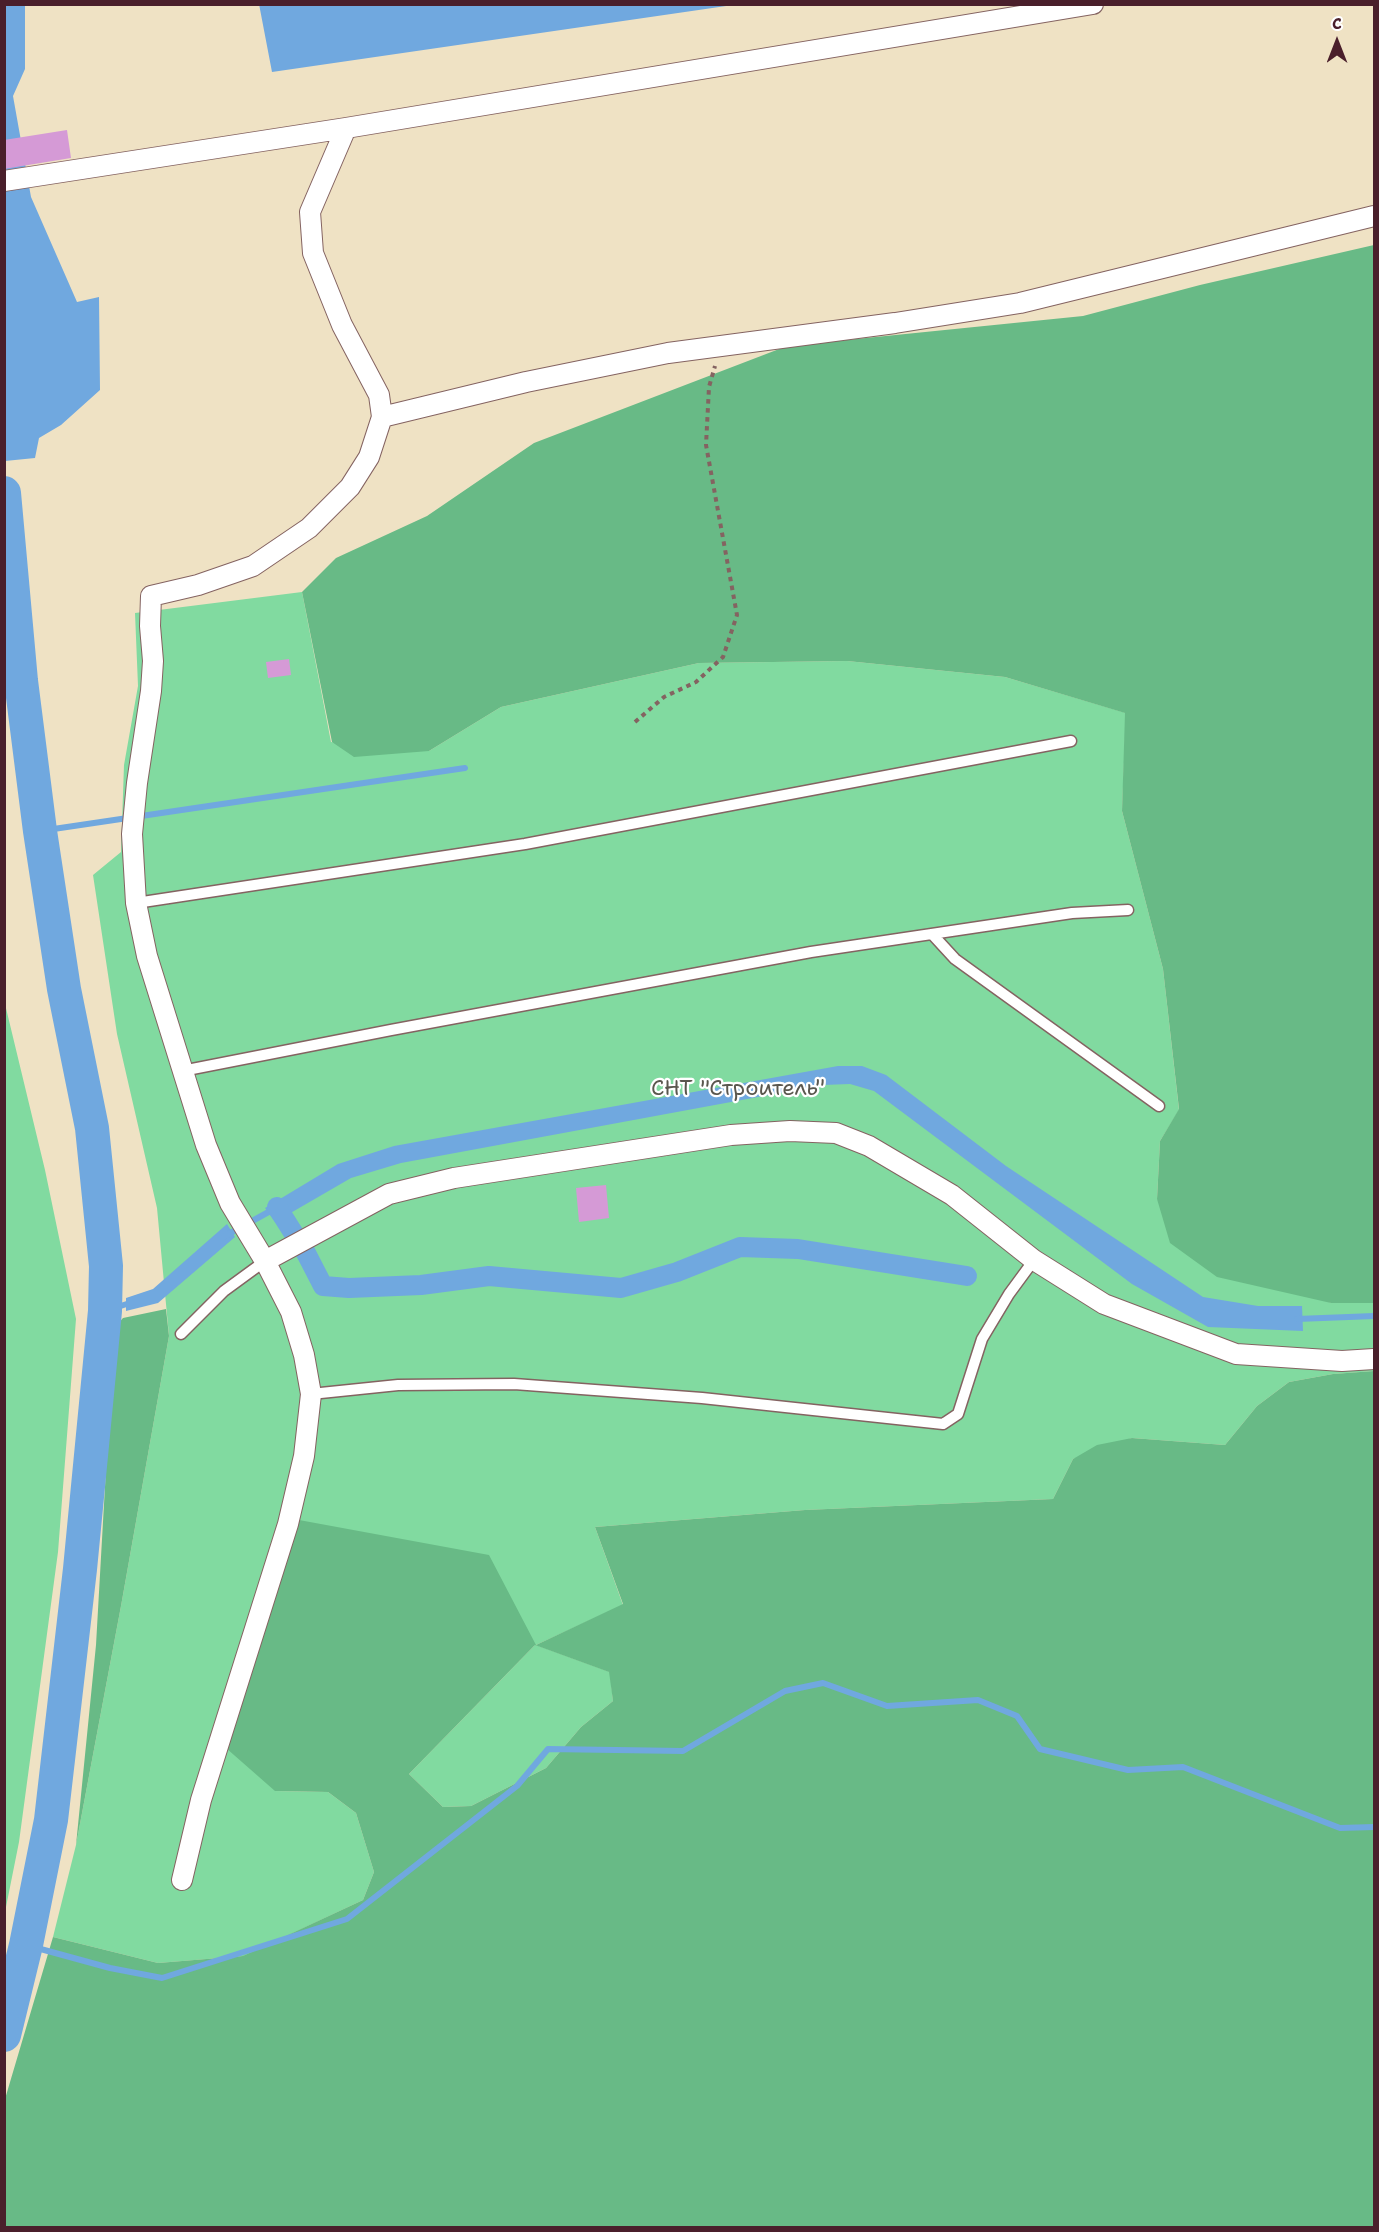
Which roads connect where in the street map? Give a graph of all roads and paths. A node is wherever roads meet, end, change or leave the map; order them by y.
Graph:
1 (1093, 4) edge
2 (346, 128) junction
3 (4, 181) edge
4 (1374, 216) edge
5 (720, 346) junction
6 (382, 417) junction
7 (635, 722) dead end
8 (1071, 741) dead end
9 (136, 903) junction
10 (1128, 910) dead end
11 (932, 934) junction
12 (182, 1071) junction
13 (1159, 1106) dead end
14 (1034, 1260) junction
15 (266, 1261) junction
16 (181, 1334) dead end
17 (1374, 1359) edge
18 (311, 1394) junction
19 (182, 1880) dead end

1 - 2 street
2 - 3 street
2 - 6 street
4 - 5 street
5 - 6 street
5 - 7 path
6 - 9 street
8 - 9 lane
9 - 12 street
10 - 11 lane
11 - 12 lane
11 - 13 lane
12 - 15 street
14 - 15 street
14 - 17 street
14 - 18 lane
15 - 16 lane
15 - 18 street
18 - 19 street

